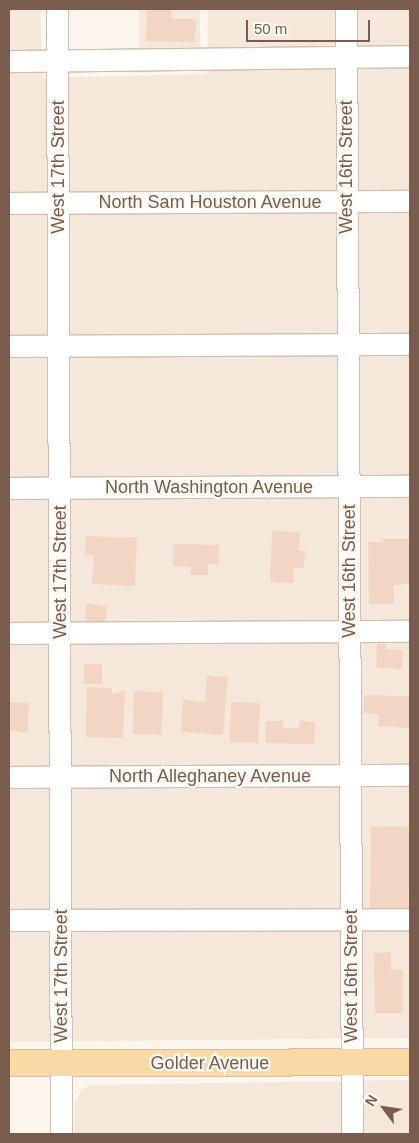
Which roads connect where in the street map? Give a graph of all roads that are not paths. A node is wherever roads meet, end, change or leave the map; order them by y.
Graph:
1 (57, 9) edge
2 (346, 9) edge
3 (410, 56) edge
4 (346, 57) junction
5 (9, 61) edge
6 (57, 61) junction
7 (410, 201) edge
8 (58, 202) junction
9 (346, 202) junction
10 (9, 203) edge
11 (410, 344) edge
12 (347, 345) junction
13 (9, 346) edge
14 (59, 346) junction
15 (410, 486) edge
16 (349, 487) junction
17 (9, 488) edge
18 (60, 488) junction
19 (349, 631) junction
20 (410, 631) edge
21 (9, 633) edge
22 (60, 633) junction
23 (350, 775) junction
24 (410, 775) edge
25 (9, 777) edge
26 (60, 777) junction
27 (410, 918) edge
28 (351, 919) junction
29 (9, 920) edge
30 (60, 920) junction
31 (352, 1062) junction
32 (410, 1062) edge
33 (62, 1063) junction
34 (9, 1064) edge
35 (61, 1134) edge
36 (352, 1134) edge

1 - 6 street, West 17th Street
2 - 4 street, West 16th Street
3 - 4 street
4 - 6 street
4 - 9 street, West 16th Street
5 - 6 street
6 - 8 street, West 17th Street
7 - 9 street, North Sam Houston Avenue
8 - 9 street, North Sam Houston Avenue
8 - 10 street, North Sam Houston Avenue
8 - 14 street, West 17th Street
9 - 12 street, West 16th Street
11 - 12 street
12 - 14 street
12 - 16 street, West 16th Street
13 - 14 street
14 - 18 street, West 17th Street
15 - 16 street, North Washington Avenue
16 - 18 street, North Washington Avenue
16 - 19 street, West 16th Street
17 - 18 street, North Washington Avenue
18 - 22 street, West 17th Street
19 - 20 street
19 - 22 street
19 - 23 street, West 16th Street
21 - 22 street
22 - 26 street, West 17th Street
23 - 24 street, North Alleghaney Avenue
23 - 26 street, North Alleghaney Avenue
23 - 28 street, West 16th Street
25 - 26 street, North Alleghaney Avenue
26 - 30 street, West 17th Street
27 - 28 street
28 - 30 street
28 - 31 street, West 16th Street
29 - 30 street
30 - 33 street, West 17th Street
31 - 32 main road, Golder Avenue
31 - 33 main road, Golder Avenue
31 - 36 street, West 16th Street
33 - 34 main road, Golder Avenue
33 - 35 street, West 17th Street

